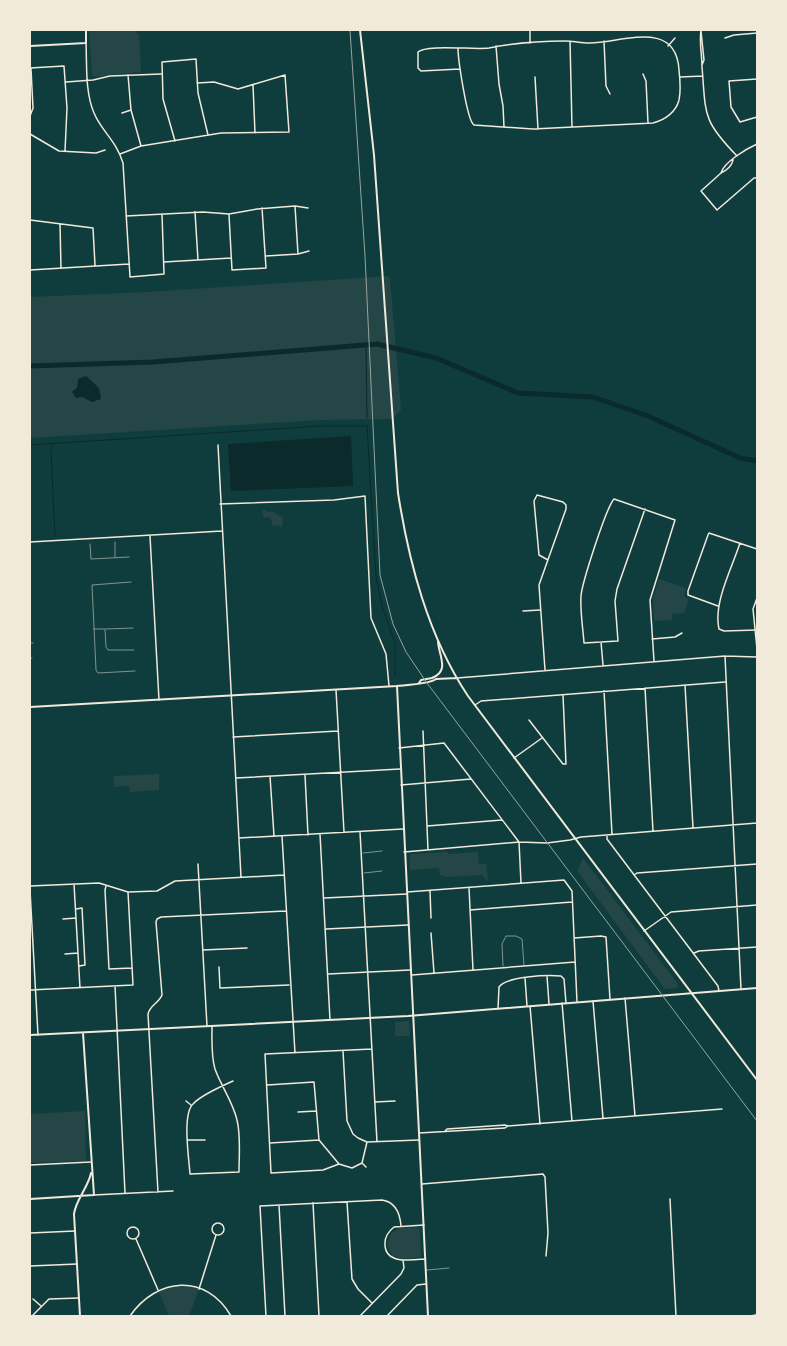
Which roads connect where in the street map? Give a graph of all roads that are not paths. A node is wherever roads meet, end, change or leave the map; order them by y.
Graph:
1 (86, 30) edge
2 (360, 30) edge
3 (530, 30) edge
4 (701, 30) edge
5 (757, 33) edge
6 (675, 38) dead end
7 (725, 38) dead end
8 (570, 41) junction
9 (604, 41) junction
10 (86, 43) junction
11 (530, 43) junction
12 (667, 45) junction
13 (30, 46) edge
14 (496, 46) junction
15 (458, 48) junction
16 (30, 68) edge
17 (460, 69) junction
18 (161, 74) junction
19 (643, 74) dead end
20 (128, 75) junction
21 (703, 76) junction
22 (535, 77) dead end
23 (680, 77) junction
24 (757, 79) edge
25 (88, 81) junction
26 (66, 82) junction
27 (197, 83) junction
28 (253, 85) junction
29 (610, 94) dead end
30 (131, 110) junction
31 (122, 113) dead end
32 (30, 116) edge
33 (757, 117) edge
34 (648, 123) junction
35 (504, 127) junction
36 (572, 127) junction
37 (538, 129) junction
38 (255, 133) junction
39 (30, 134) edge
40 (208, 135) junction
41 (175, 141) junction
42 (757, 144) edge
43 (141, 146) junction
44 (105, 150) dead end
45 (65, 151) junction
46 (120, 154) junction
47 (737, 156) junction
48 (734, 159) junction
49 (721, 173) junction
50 (757, 178) edge
51 (295, 206) junction
52 (262, 208) junction
53 (308, 208) dead end
54 (195, 212) junction
55 (162, 214) junction
56 (229, 214) junction
57 (126, 216) junction
58 (30, 220) edge
59 (60, 224) junction
60 (309, 251) dead end
61 (298, 254) junction
62 (266, 256) junction
63 (231, 258) junction
64 (198, 260) junction
65 (164, 262) junction
66 (129, 264) junction
67 (95, 265) junction
68 (61, 268) junction
69 (30, 270) edge
70 (218, 445) dead end
71 (220, 504) junction
72 (645, 509) junction
73 (222, 531) junction
74 (150, 535) junction
75 (30, 542) edge
76 (115, 542) dead end
77 (740, 543) junction
78 (90, 544) dead end
79 (757, 549) edge
80 (129, 557) dead end
81 (115, 558) junction
82 (548, 560) junction
83 (131, 582) dead end
84 (757, 598) edge
85 (718, 606) junction
86 (540, 610) junction
87 (523, 611) dead end
88 (133, 628) dead end
89 (93, 629) junction
90 (105, 629) junction
91 (756, 630) edge
92 (682, 633) dead end
93 (437, 639) junction
94 (652, 639) junction
95 (601, 642) junction
96 (30, 643) edge
97 (33, 643) dead end
98 (757, 649) edge
99 (134, 650) dead end
100 (725, 656) junction
101 (757, 657) edge
102 (30, 658) edge
103 (32, 658) dead end
104 (654, 661) junction
105 (603, 665) junction
106 (545, 670) junction
107 (135, 671) dead end
108 (432, 678) junction
109 (457, 678) junction
110 (436, 680) junction
111 (726, 682) junction
112 (419, 683) junction
113 (685, 685) junction
114 (390, 686) junction
115 (397, 686) junction
116 (645, 688) junction
117 (336, 690) junction
118 (604, 691) junction
119 (563, 695) junction
120 (231, 696) junction
121 (159, 700) junction
122 (475, 705) junction
123 (30, 707) edge
124 (529, 720) dead end
125 (338, 731) junction
126 (423, 731) dead end
127 (233, 737) junction
128 (542, 738) junction
129 (423, 746) junction
130 (399, 748) junction
131 (514, 758) junction
132 (400, 769) junction
133 (340, 772) junction
134 (305, 774) junction
135 (270, 776) junction
136 (235, 778) junction
137 (471, 779) junction
138 (424, 783) junction
139 (401, 785) junction
140 (502, 820) junction
141 (757, 823) edge
142 (734, 824) junction
143 (427, 826) junction
144 (693, 828) junction
145 (403, 829) junction
146 (653, 831) junction
147 (360, 832) junction
148 (344, 833) junction
149 (320, 834) junction
150 (612, 834) junction
151 (308, 835) junction
152 (607, 835) junction
153 (274, 836) junction
154 (282, 836) junction
155 (238, 838) junction
156 (575, 838) junction
157 (519, 842) junction
158 (428, 850) junction
159 (382, 852) dead end
160 (404, 852) junction
161 (362, 853) junction
162 (198, 864) dead end
163 (757, 864) edge
164 (736, 865) junction
165 (382, 872) dead end
166 (363, 873) junction
167 (284, 875) junction
168 (634, 875) junction
169 (240, 877) junction
170 (199, 880) junction
171 (522, 883) junction
172 (74, 884) junction
173 (30, 886) edge
174 (106, 886) junction
175 (469, 888) junction
176 (30, 890) edge
177 (430, 890) junction
178 (128, 892) junction
179 (407, 893) junction
180 (364, 896) junction
181 (324, 898) junction
182 (572, 902) junction
183 (757, 905) edge
184 (737, 907) junction
185 (76, 909) junction
186 (470, 910) junction
187 (286, 911) junction
188 (201, 915) junction
189 (664, 915) junction
190 (63, 918) dead end
191 (76, 918) junction
192 (431, 918) dead end
193 (408, 925) junction
194 (366, 927) junction
195 (325, 929) junction
196 (644, 931) junction
197 (431, 933) dead end
198 (574, 938) junction
199 (757, 947) edge
200 (247, 948) dead end
201 (739, 948) junction
202 (203, 950) junction
203 (78, 953) junction
204 (694, 953) junction
205 (65, 954) dead end
206 (575, 962) junction
207 (79, 966) junction
208 (524, 966) junction
209 (219, 967) dead end
210 (132, 968) junction
211 (503, 968) junction
212 (410, 970) junction
213 (473, 970) junction
214 (368, 972) junction
215 (434, 973) junction
216 (328, 974) junction
217 (411, 975) junction
218 (547, 976) junction
219 (525, 978) junction
220 (290, 985) junction
221 (114, 986) junction
222 (80, 988) junction
223 (757, 988) edge
224 (30, 990) edge
225 (36, 990) junction
226 (741, 990) junction
227 (719, 991) junction
228 (692, 993) junction
229 (625, 998) junction
230 (610, 1000) junction
231 (593, 1001) junction
232 (577, 1002) junction
233 (562, 1003) junction
234 (566, 1003) junction
235 (549, 1004) junction
236 (526, 1006) junction
237 (530, 1006) junction
238 (498, 1009) junction
239 (413, 1015) junction
240 (371, 1018) junction
241 (330, 1020) junction
242 (292, 1022) junction
243 (207, 1026) junction
244 (212, 1026) junction
245 (149, 1029) junction
246 (117, 1031) junction
247 (83, 1032) junction
248 (30, 1035) edge
249 (38, 1035) junction
250 (372, 1049) junction
251 (343, 1051) junction
252 (295, 1053) junction
253 (757, 1080) edge
254 (233, 1081) dead end
255 (267, 1085) junction
256 (223, 1086) junction
257 (186, 1101) dead end
258 (395, 1101) dead end
259 (375, 1102) junction
260 (191, 1105) junction
261 (722, 1109) dead end
262 (316, 1111) junction
263 (298, 1112) dead end
264 (635, 1116) junction
265 (603, 1118) junction
266 (572, 1121) junction
267 (540, 1124) junction
268 (419, 1133) junction
269 (188, 1140) junction
270 (205, 1140) dead end
271 (319, 1140) junction
272 (419, 1140) junction
273 (367, 1142) junction
274 (377, 1142) junction
275 (270, 1143) junction
276 (92, 1162) junction
277 (339, 1164) junction
278 (362, 1164) junction
279 (30, 1165) edge
280 (366, 1167) dead end
281 (92, 1170) junction
282 (422, 1184) junction
283 (173, 1191) dead end
284 (158, 1192) junction
285 (125, 1193) junction
286 (94, 1195) junction
287 (82, 1197) junction
288 (30, 1199) edge
289 (670, 1199) dead end
290 (347, 1202) junction
291 (313, 1203) junction
292 (279, 1205) junction
293 (424, 1225) junction
294 (401, 1226) junction
295 (75, 1231) junction
296 (30, 1233) edge
297 (216, 1235) junction
298 (136, 1239) junction
299 (546, 1256) dead end
300 (425, 1259) junction
301 (403, 1260) junction
302 (77, 1264) junction
303 (30, 1266) edge
304 (449, 1268) dead end
305 (426, 1270) junction
306 (427, 1284) junction
307 (199, 1289) junction
308 (158, 1290) junction
309 (79, 1298) junction
310 (33, 1299) dead end
311 (372, 1303) junction
312 (41, 1306) junction
313 (33, 1315) edge
314 (36, 1316) edge
315 (80, 1316) edge
316 (130, 1316) edge
317 (231, 1316) edge
318 (266, 1316) edge
319 (285, 1316) edge
320 (319, 1316) edge
321 (360, 1316) edge
322 (387, 1316) edge
323 (428, 1316) edge
324 (676, 1316) edge

1 - 10 main road
2 - 93 main road
3 - 11 street
4 - 21 street
5 - 7 street
6 - 12 street
8 - 9 street
8 - 11 street
8 - 36 street
9 - 12 street
9 - 29 street
10 - 13 main road
10 - 25 street
11 - 14 street
12 - 23 street
14 - 15 street
14 - 35 street
15 - 17 street
15 - 17 street
16 - 26 street
16 - 32 street
17 - 35 street
18 - 20 street
18 - 27 street
18 - 41 street
19 - 34 street
20 - 25 street
20 - 30 street
21 - 23 street
21 - 47 street
22 - 37 street
23 - 34 street
24 - 33 street
25 - 26 street
25 - 46 street
26 - 45 street
27 - 28 street
27 - 40 street
28 - 38 street
28 - 38 street
30 - 31 street
30 - 43 street
34 - 36 street
35 - 37 street
36 - 37 street
38 - 40 street
39 - 45 street
40 - 41 street
41 - 43 street
42 - 47 street
43 - 46 street
44 - 45 street
46 - 57 street
47 - 48 street
48 - 49 street
48 - 49 street
49 - 50 street
51 - 52 street
51 - 53 street
51 - 61 street
52 - 56 street
52 - 62 street
54 - 55 street
54 - 56 street
54 - 64 street
55 - 57 street
55 - 65 street
56 - 63 street
57 - 66 street
58 - 59 street
59 - 67 street
59 - 68 street
60 - 61 street
61 - 62 street
62 - 63 street
63 - 64 street
64 - 65 street
65 - 66 street
66 - 67 street
67 - 68 street
68 - 69 street
70 - 71 street
71 - 73 street
71 - 114 street
72 - 94 street
72 - 95 street
72 - 95 street
73 - 74 street
73 - 120 street
74 - 75 street
74 - 121 street
76 - 81 lane
77 - 79 street
77 - 85 street
77 - 85 street
78 - 81 lane
80 - 81 lane
82 - 82 street
82 - 86 street
83 - 89 lane
84 - 91 street
85 - 91 street
86 - 87 street
86 - 106 street
88 - 90 lane
89 - 90 lane
89 - 107 lane
90 - 99 lane
91 - 98 street
92 - 94 street
93 - 108 main road
93 - 109 main road
94 - 104 street
95 - 105 street
96 - 97 lane
100 - 101 street
100 - 104 street
100 - 111 street
102 - 103 lane
104 - 105 street
105 - 106 street
106 - 109 street
108 - 110 main road
108 - 112 main road
109 - 110 main road
109 - 122 main road
110 - 112 main road
111 - 113 street
111 - 142 street
112 - 115 main road
113 - 116 street
113 - 144 street
114 - 115 main road
114 - 117 main road
115 - 130 main road
116 - 118 street
116 - 146 street
117 - 120 main road
117 - 125 street
118 - 119 street
118 - 150 street
119 - 122 street
119 - 128 street
120 - 121 main road
120 - 127 street
121 - 123 main road
122 - 131 main road
124 - 128 street
125 - 127 street
125 - 133 street
126 - 129 street
127 - 136 street
128 - 131 street
129 - 130 street
129 - 137 street
129 - 138 street
130 - 132 main road
131 - 156 main road
132 - 133 street
132 - 139 main road
133 - 134 street
133 - 148 street
134 - 135 street
134 - 151 street
135 - 136 street
135 - 153 street
136 - 155 street
137 - 138 street
137 - 140 street
138 - 139 street
138 - 143 street
139 - 145 main road
140 - 143 street
140 - 157 street
141 - 142 street
142 - 144 street
142 - 164 street
143 - 158 street
144 - 146 street
145 - 147 street
145 - 160 main road
146 - 150 street
147 - 148 street
147 - 161 street
148 - 149 street
149 - 151 street
149 - 181 street
150 - 152 street
151 - 154 street
152 - 156 street
152 - 168 street
153 - 154 street
153 - 155 street
154 - 167 street
155 - 169 street
156 - 157 street
156 - 196 main road
157 - 158 street
157 - 171 street
158 - 160 street
159 - 161 lane
160 - 179 main road
161 - 166 street
162 - 170 street
163 - 164 street
164 - 168 street
164 - 184 street
165 - 166 lane
166 - 180 street
167 - 169 street
167 - 187 street
168 - 189 street
169 - 170 street
170 - 178 street
170 - 188 street
171 - 175 street
171 - 182 street
172 - 173 street
172 - 174 street
172 - 185 street
174 - 178 street
174 - 210 street
175 - 177 street
175 - 186 street
176 - 225 street
177 - 179 street
177 - 192 street
178 - 210 street
179 - 180 street
179 - 193 main road
180 - 181 street
180 - 194 street
181 - 195 street
182 - 186 street
182 - 198 street
183 - 184 street
184 - 189 street
184 - 201 street
185 - 191 street
185 - 207 street
186 - 213 street
187 - 188 street
187 - 220 street
188 - 202 street
188 - 245 street
189 - 196 street
189 - 204 street
190 - 191 street
191 - 203 street
193 - 194 street
193 - 212 main road
194 - 195 street
194 - 214 street
195 - 216 street
196 - 228 main road
197 - 215 street
198 - 206 street
198 - 230 street
199 - 201 street
200 - 202 street
201 - 204 street
201 - 226 street
202 - 243 street
203 - 205 street
203 - 207 street
204 - 227 street
206 - 208 street
206 - 232 street
207 - 222 street
208 - 211 street
208 - 211 lane
209 - 220 street
210 - 221 street
211 - 213 street
212 - 214 street
212 - 217 main road
213 - 215 street
214 - 216 street
214 - 240 street
215 - 217 street
216 - 241 street
217 - 239 main road
218 - 219 street
218 - 234 street
218 - 235 street
219 - 236 street
219 - 238 street
220 - 242 street
221 - 222 street
221 - 246 street
222 - 225 street
223 - 226 main road
224 - 225 street
225 - 249 street
226 - 227 main road
227 - 228 main road
228 - 229 main road
228 - 253 main road
229 - 230 main road
229 - 264 street
230 - 231 main road
231 - 232 main road
231 - 265 street
232 - 234 main road
233 - 234 main road
233 - 235 main road
233 - 266 street
235 - 237 main road
236 - 237 main road
236 - 238 main road
237 - 267 street
238 - 239 main road
239 - 240 main road
239 - 268 main road
240 - 241 main road
240 - 250 street
241 - 242 main road
242 - 244 main road
242 - 252 street
243 - 244 main road
243 - 245 main road
244 - 256 street
245 - 246 main road
245 - 284 street
246 - 247 main road
246 - 285 street
247 - 249 main road
247 - 276 main road
248 - 249 main road
250 - 251 street
250 - 259 street
251 - 252 street
251 - 273 street
252 - 255 street
254 - 256 street
255 - 262 street
255 - 275 street
256 - 260 street
256 - 269 street
257 - 260 street
258 - 259 street
259 - 274 street
260 - 269 street
261 - 264 street
262 - 263 street
262 - 271 street
264 - 265 street
265 - 266 street
266 - 267 street
267 - 268 street
268 - 272 main road
269 - 270 street
271 - 275 street
271 - 277 street
272 - 274 street
272 - 282 main road
273 - 274 street
273 - 278 street
275 - 277 street
276 - 279 street
276 - 281 main road
277 - 278 street
278 - 280 street
281 - 286 main road
281 - 287 main road
282 - 293 main road
282 - 299 street
283 - 284 street
284 - 285 street
285 - 286 street
286 - 287 main road
287 - 288 main road
287 - 295 main road
289 - 324 street
290 - 291 street
290 - 294 street
290 - 311 street
291 - 292 street
291 - 320 street
292 - 318 street
292 - 319 street
293 - 294 street
293 - 300 main road
294 - 301 street
295 - 296 street
295 - 302 main road
297 - 297 street
297 - 307 street
298 - 298 street
298 - 308 street
300 - 301 street
300 - 305 main road
301 - 311 street
302 - 303 street
302 - 309 main road
304 - 305 lane
305 - 306 main road
306 - 322 street
306 - 323 main road
307 - 308 street
307 - 317 street
308 - 316 street
309 - 312 street
309 - 315 main road
310 - 312 street
311 - 321 street
312 - 313 street
313 - 314 street

